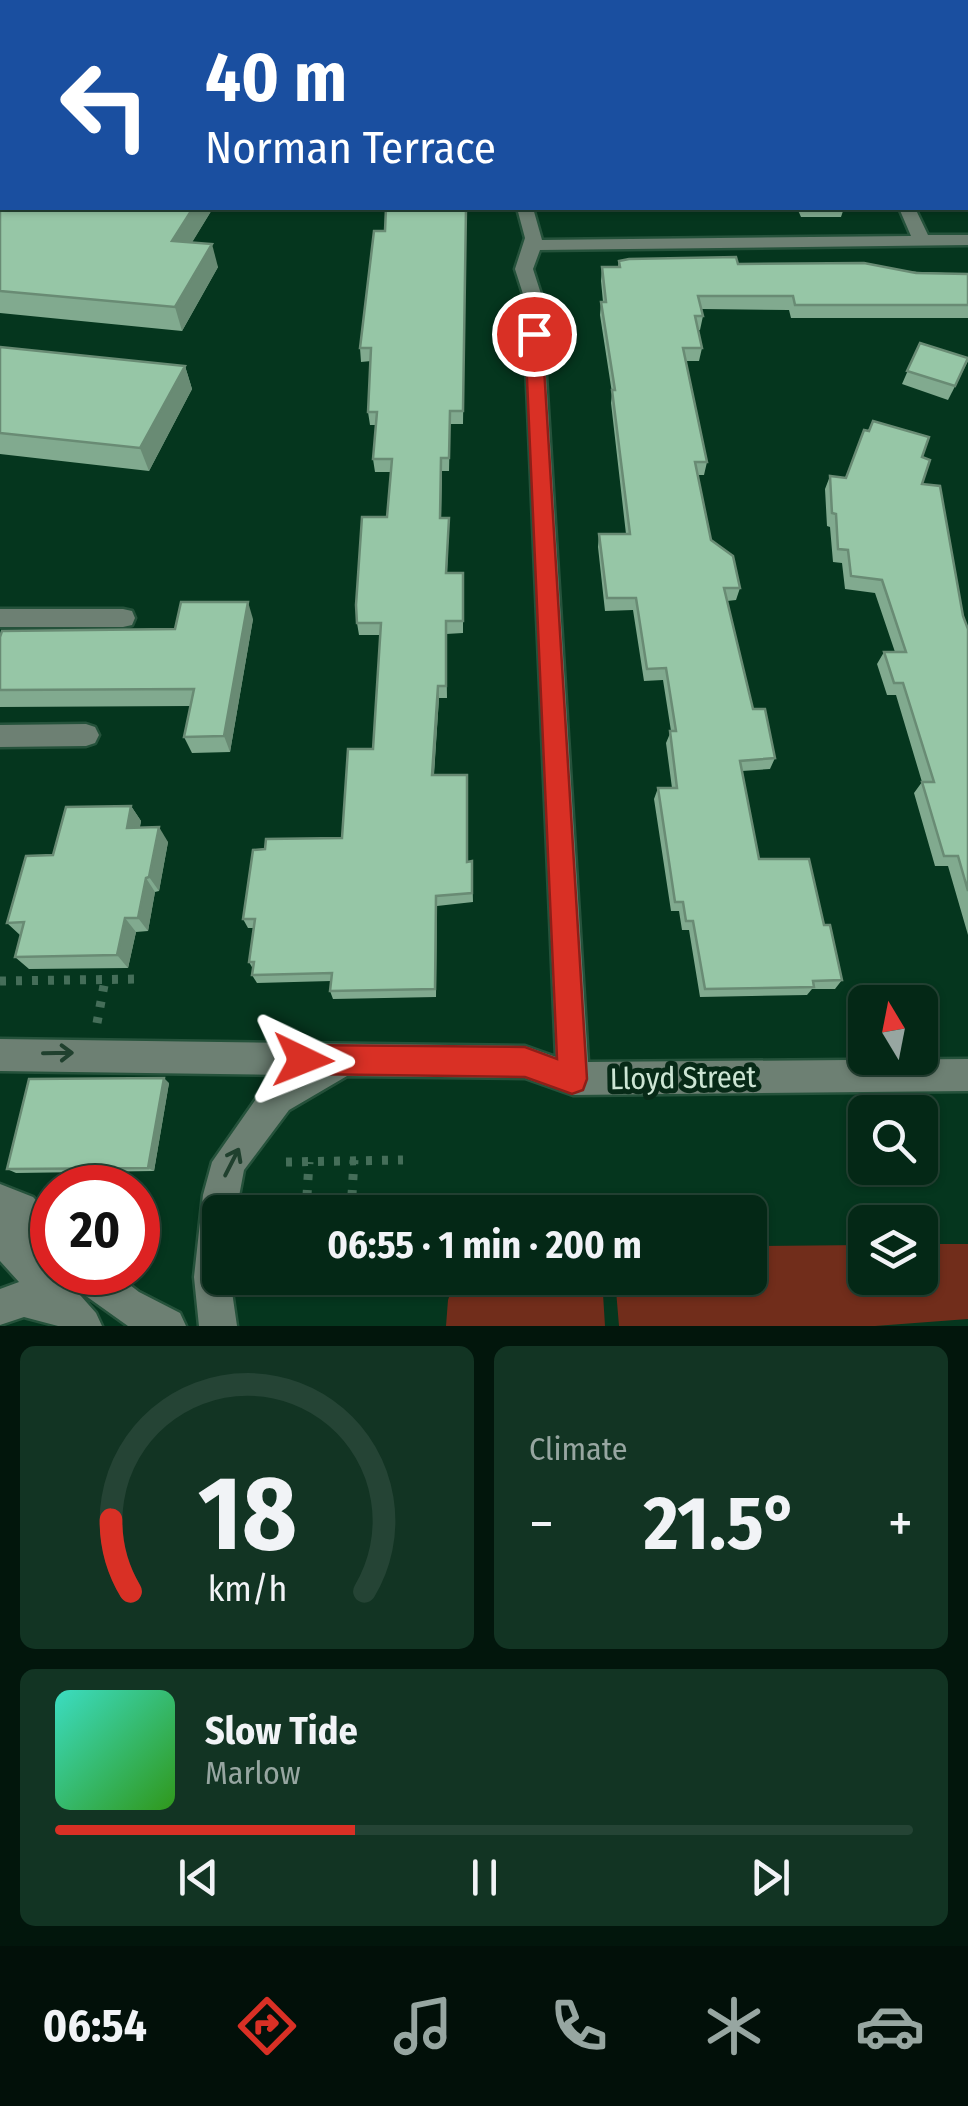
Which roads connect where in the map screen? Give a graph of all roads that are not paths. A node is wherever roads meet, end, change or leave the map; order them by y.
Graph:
1 (526, 210) edge
2 (907, 210) edge
3 (922, 240) junction
4 (968, 240) edge
5 (535, 245) junction
6 (0, 618) edge
7 (123, 618) dead end
8 (86, 735) dead end
9 (0, 736) edge
10 (0, 1054) edge
11 (341, 1061) junction
12 (968, 1076) edge
13 (572, 1079) junction
14 (0, 1202) edge
15 (30, 1219) edge
16 (0, 1234) edge
17 (113, 1295) edge
18 (0, 1308) edge
19 (73, 1316) edge
20 (167, 1326) edge
21 (218, 1326) edge

1 - 5 street
2 - 3 street
3 - 4 street
3 - 5 street
5 - 13 street
6 - 7 street
8 - 9 street
10 -> 11 street, Lloyd Street
11 - 13 street, Lloyd Street
21 -> 11 street
12 - 13 street, Lloyd Street
14 - 15 street
16 - 19 street
17 - 20 street
18 - 19 street

